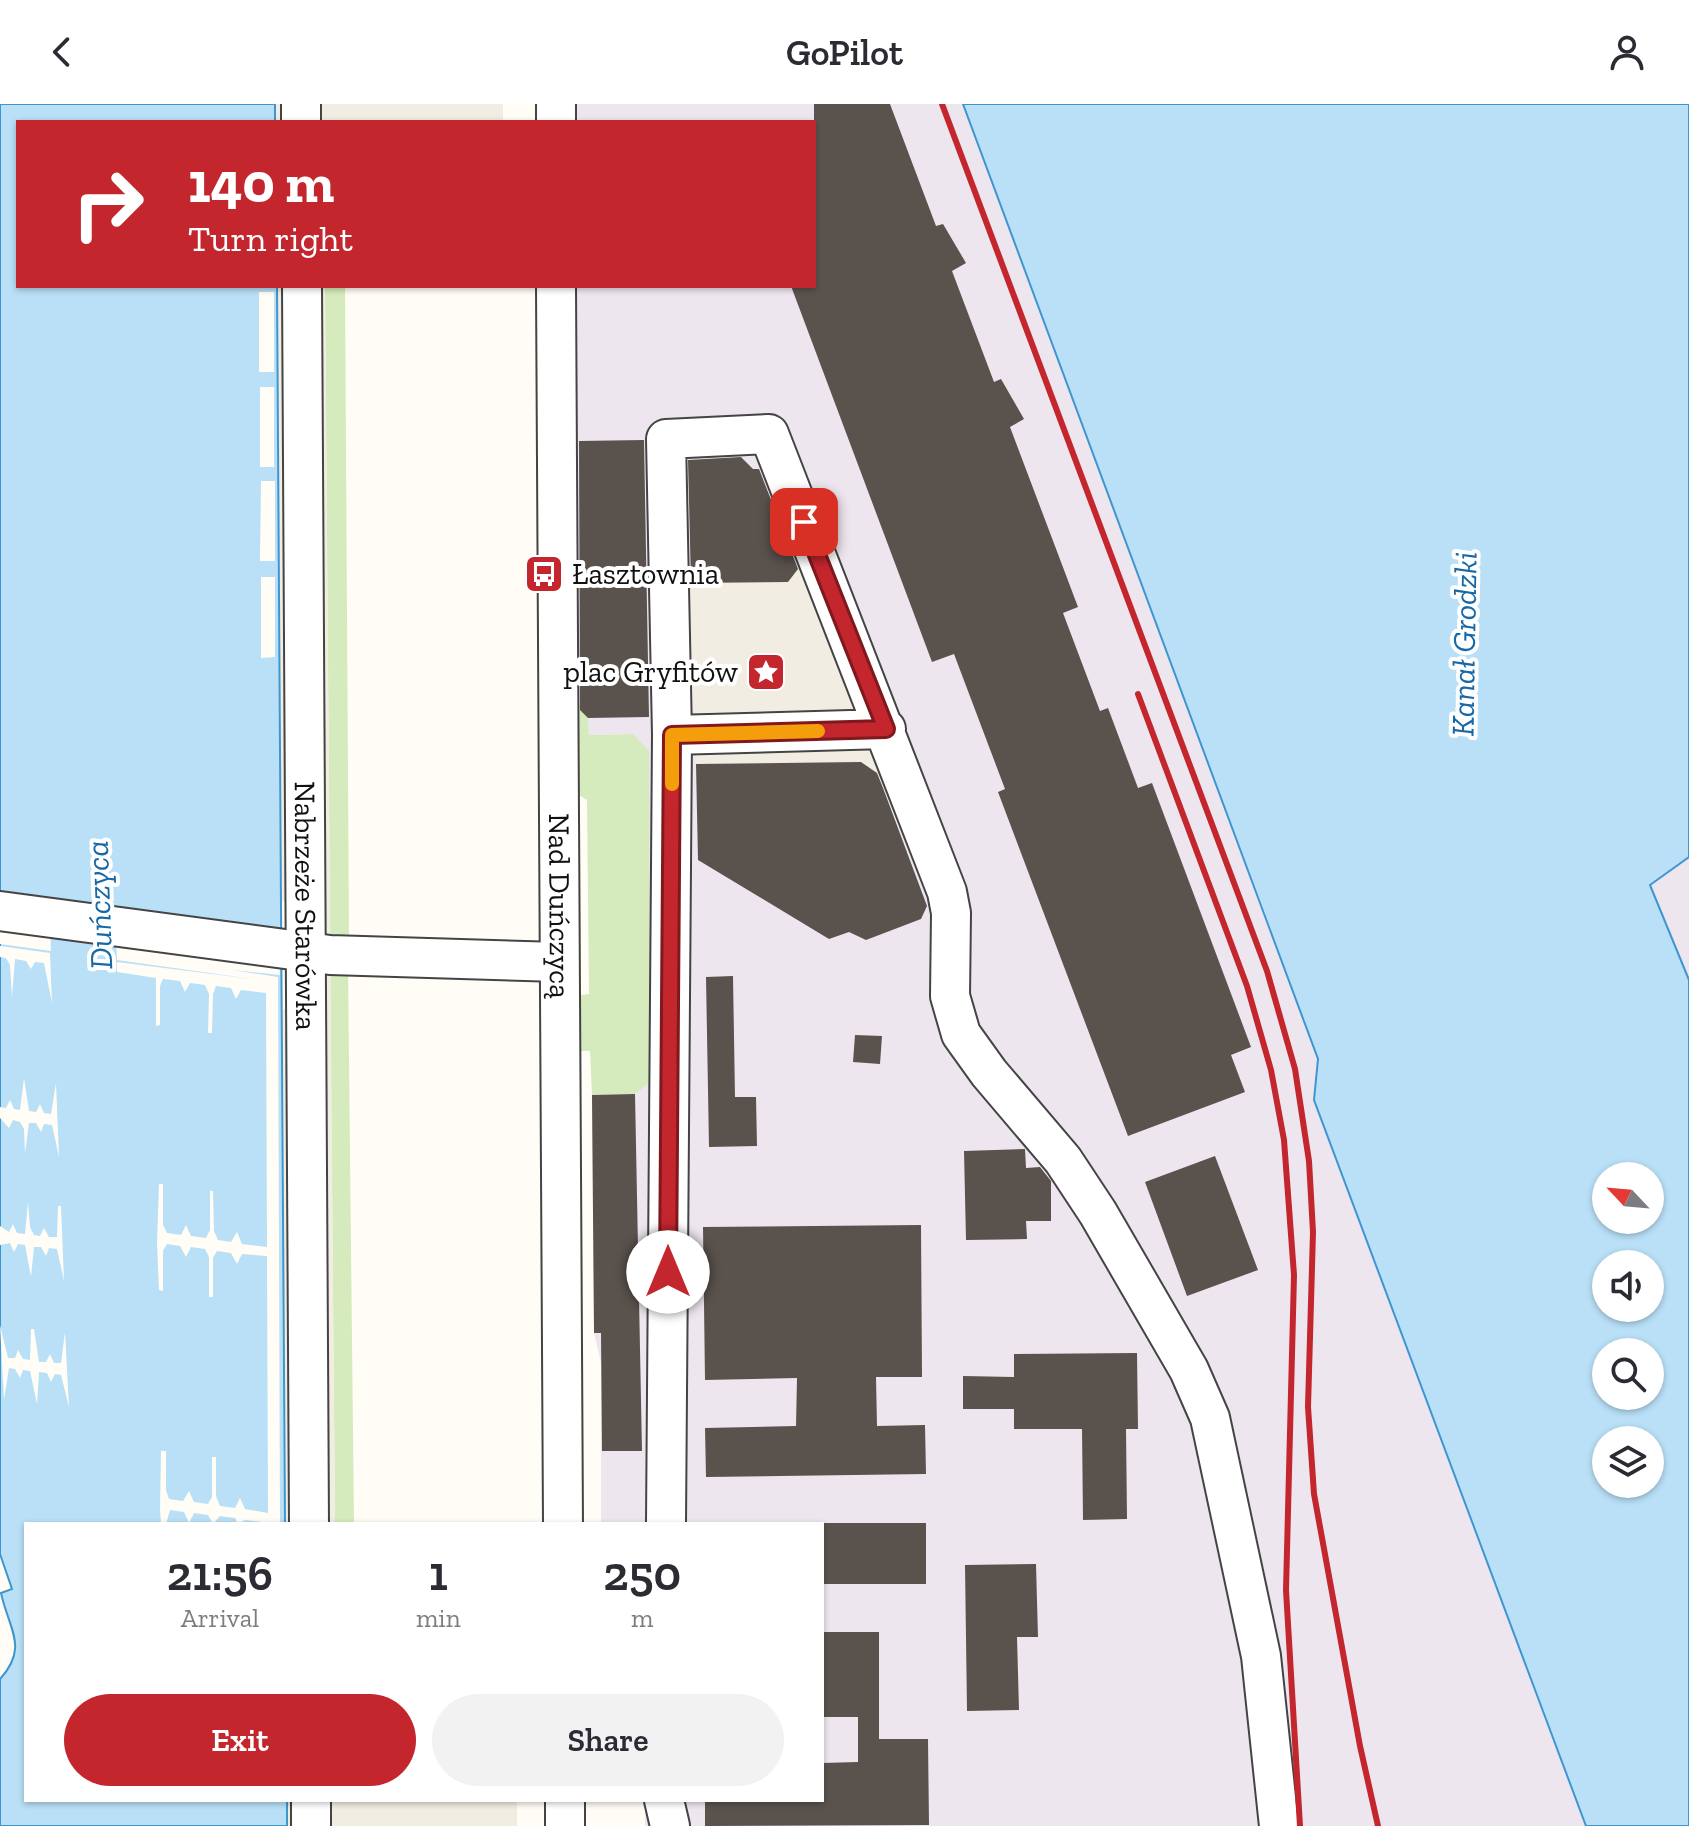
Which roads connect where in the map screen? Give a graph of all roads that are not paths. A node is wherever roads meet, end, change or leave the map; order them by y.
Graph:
1 (302, 288) edge
2 (556, 288) edge
3 (886, 729) junction
4 (672, 735) junction
5 (0, 911) edge
6 (295, 951) junction
7 (559, 962) junction
8 (309, 1522) edge
9 (563, 1522) edge
10 (666, 1522) edge
11 (311, 1802) edge
12 (565, 1802) edge
13 (664, 1802) edge
14 (311, 1826) edge
15 (565, 1826) edge
16 (670, 1826) edge
17 (1279, 1826) edge

1 - 6 street, Nabrzeże Starówka
2 - 7 street, Nad Duńczycą
3 - 4 street
3 - 4 street
3 - 17 street
4 - 10 street
5 - 6 street
6 - 7 street
6 - 8 street, Nabrzeże Starówka
7 - 9 street, Nad Duńczycą
11 - 14 street
12 - 15 street
13 - 16 street

